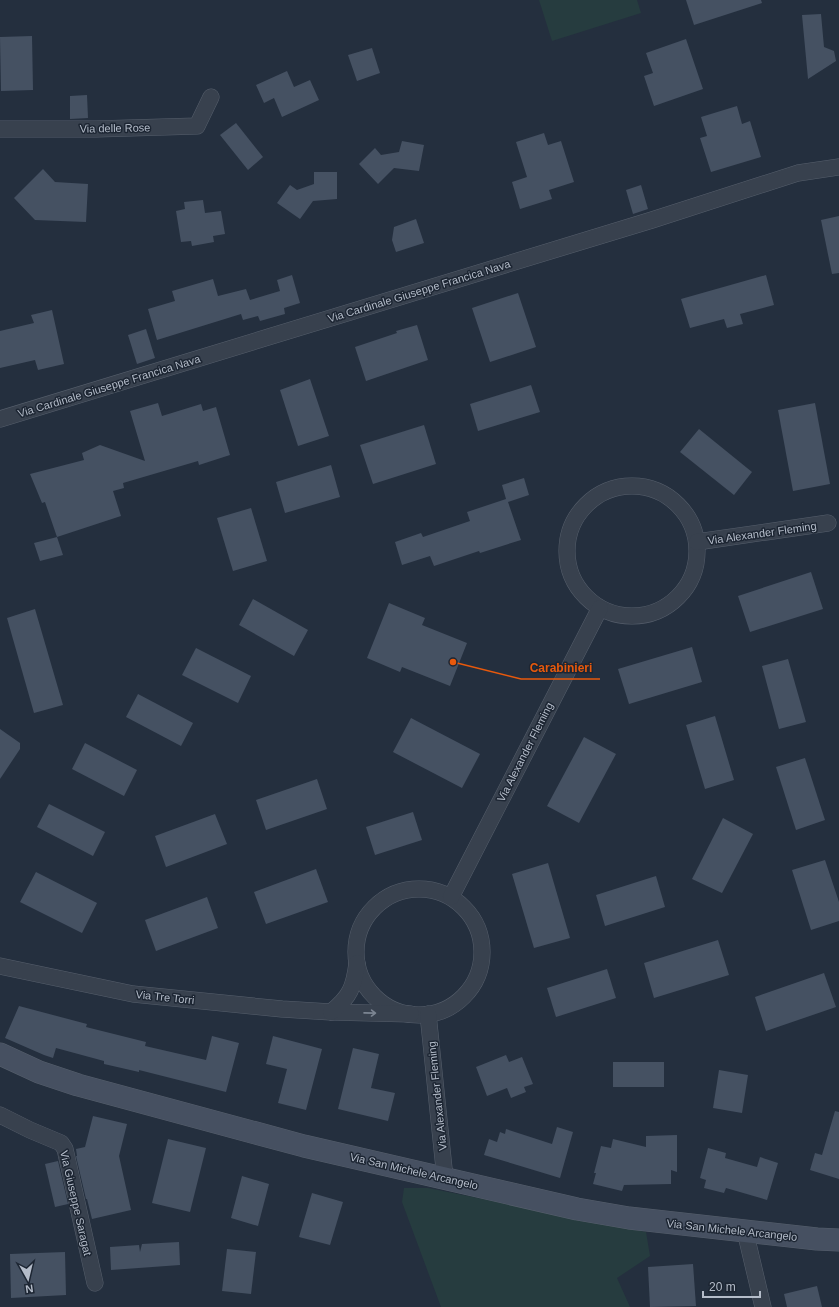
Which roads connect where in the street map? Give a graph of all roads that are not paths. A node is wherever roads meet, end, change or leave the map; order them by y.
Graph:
1 (211, 97) dead end
2 (0, 128) edge
3 (839, 167) edge
4 (0, 419) edge
5 (828, 523) dead end
6 (697, 542) junction
7 (600, 608) junction
8 (450, 897) junction
9 (357, 962) junction
10 (0, 966) edge
11 (331, 1012) junction
12 (411, 1014) junction
13 (428, 1014) junction
14 (0, 1054) edge
15 (0, 1115) edge
16 (445, 1178) junction
17 (745, 1231) junction
18 (839, 1240) edge
19 (95, 1283) dead end
20 (763, 1307) edge

1 - 2 street, Via delle Rose
3 - 4 street, Via Cardinale Giuseppe Francica Nava
5 - 6 street, Via Alexander Fleming
6 - 7 street
6 - 7 street
7 - 8 street, Via Alexander Fleming
8 - 9 street
8 - 13 street
9 - 11 street
9 - 12 street
10 - 11 street, Via Tre Torri
11 -> 12 street, Via Tre Torri
12 - 13 street
13 - 16 street, Via Alexander Fleming
14 - 16 main road, Via San Michele Arcangelo
15 - 19 street, Via Giuseppe Saragat
16 - 17 main road, Via San Michele Arcangelo
17 - 18 main road, Via San Michele Arcangelo
17 - 20 street

